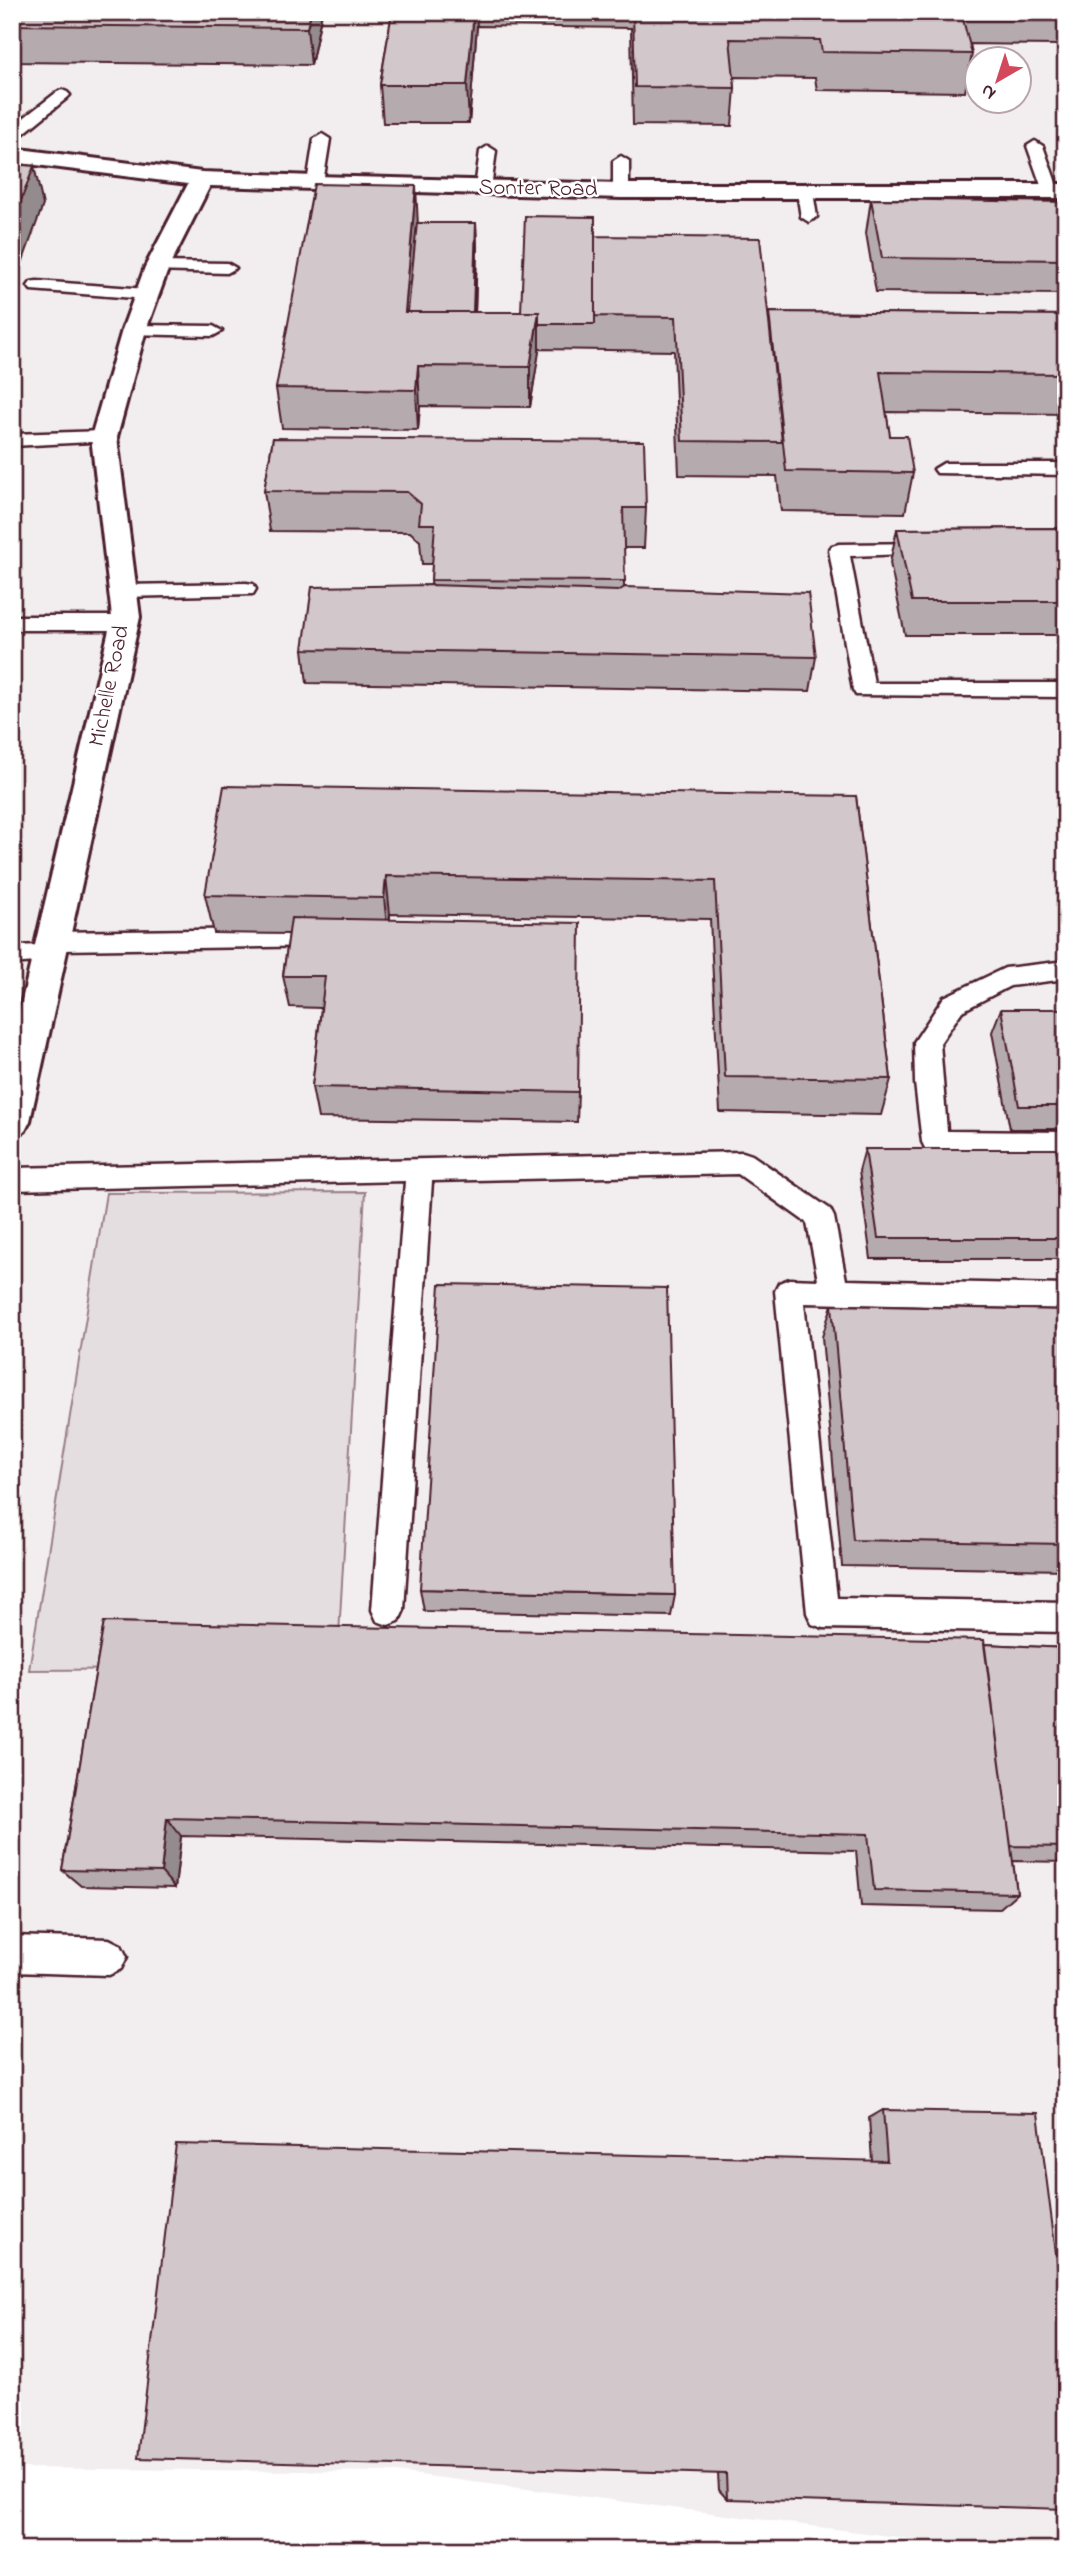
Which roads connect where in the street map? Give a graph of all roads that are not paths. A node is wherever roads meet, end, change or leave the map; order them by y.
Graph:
1 (62, 95) dead end
2 (12, 135) edge
3 (322, 139) dead end
4 (1035, 146) dead end
5 (488, 151) dead end
6 (12, 155) edge
7 (621, 161) dead end
8 (202, 178) junction
9 (315, 183) junction
10 (483, 188) junction
11 (621, 191) junction
12 (1059, 191) edge
13 (805, 192) junction
14 (809, 217) dead end
15 (157, 267) junction
16 (227, 268) dead end
17 (37, 286) dead end
18 (147, 294) junction
19 (134, 330) junction
20 (213, 331) dead end
21 (104, 438) junction
22 (12, 440) edge
23 (944, 469) dead end
24 (1066, 469) edge
25 (957, 549) edge
26 (246, 589) dead end
27 (122, 591) junction
28 (12, 622) edge
29 (125, 623) junction
30 (1066, 690) edge
31 (354, 936) edge
32 (51, 948) junction
33 (12, 955) edge
34 (1066, 970) edge
35 (12, 1121) edge
36 (1066, 1143) edge
37 (419, 1170) junction
38 (12, 1179) edge
39 (834, 1292) junction
40 (1066, 1297) edge
41 (388, 1610) dead end
42 (1066, 1617) edge
43 (12, 1954) edge
44 (109, 1957) dead end

1 - 2 lane
3 - 9 lane
4 - 12 lane
5 - 10 lane
6 - 8 street, Sonter Road
7 - 11 lane
8 - 9 street, Sonter Road
8 - 15 street, Michelle Road
9 - 10 street, Sonter Road
10 - 11 street, Sonter Road
11 - 13 street, Sonter Road
12 - 13 street, Sonter Road
13 - 14 lane
15 - 16 lane
15 - 18 street, Michelle Road
17 - 18 lane
18 - 19 street, Michelle Road
19 - 20 lane
19 - 21 street, Michelle Road
21 - 22 lane
21 - 27 street, Michelle Road
23 - 24 lane
25 - 30 lane
26 - 27 lane
27 - 29 street, Michelle Road
28 - 29 lane
29 - 32 street, Michelle Road
31 - 32 lane
32 - 33 lane
32 - 35 street, Michelle Road
34 - 36 lane
37 - 38 lane
37 - 39 lane
37 - 41 lane
39 - 40 lane
39 - 42 lane
43 - 44 lane

